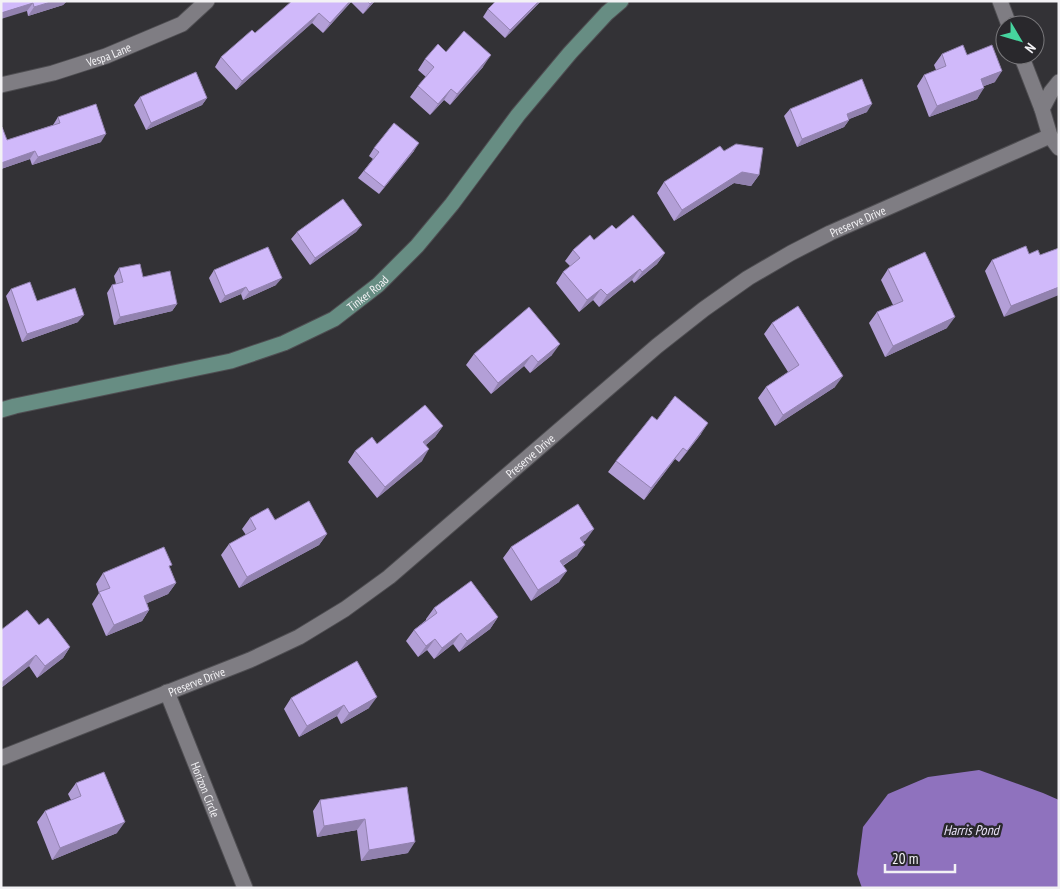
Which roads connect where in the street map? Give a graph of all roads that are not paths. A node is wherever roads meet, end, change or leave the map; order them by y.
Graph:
1 (207, 1) edge
2 (621, 1) edge
3 (1000, 1) edge
4 (1005, 15) edge
5 (1025, 65) edge
6 (1059, 82) edge
7 (1, 85) edge
8 (1042, 109) junction
9 (1054, 142) edge
10 (1, 410) edge
11 (167, 692) junction
12 (1, 758) edge
13 (245, 888) edge

1 - 7 street, Vespa Lane
2 - 10 street, Tinker Road
3 - 4 street
5 - 8 street, Preserve Drive
6 - 8 street
8 - 9 street, Preserve Drive
9 - 11 street, Preserve Drive
11 - 12 street, Preserve Drive
11 - 13 street, Horizon Circle

